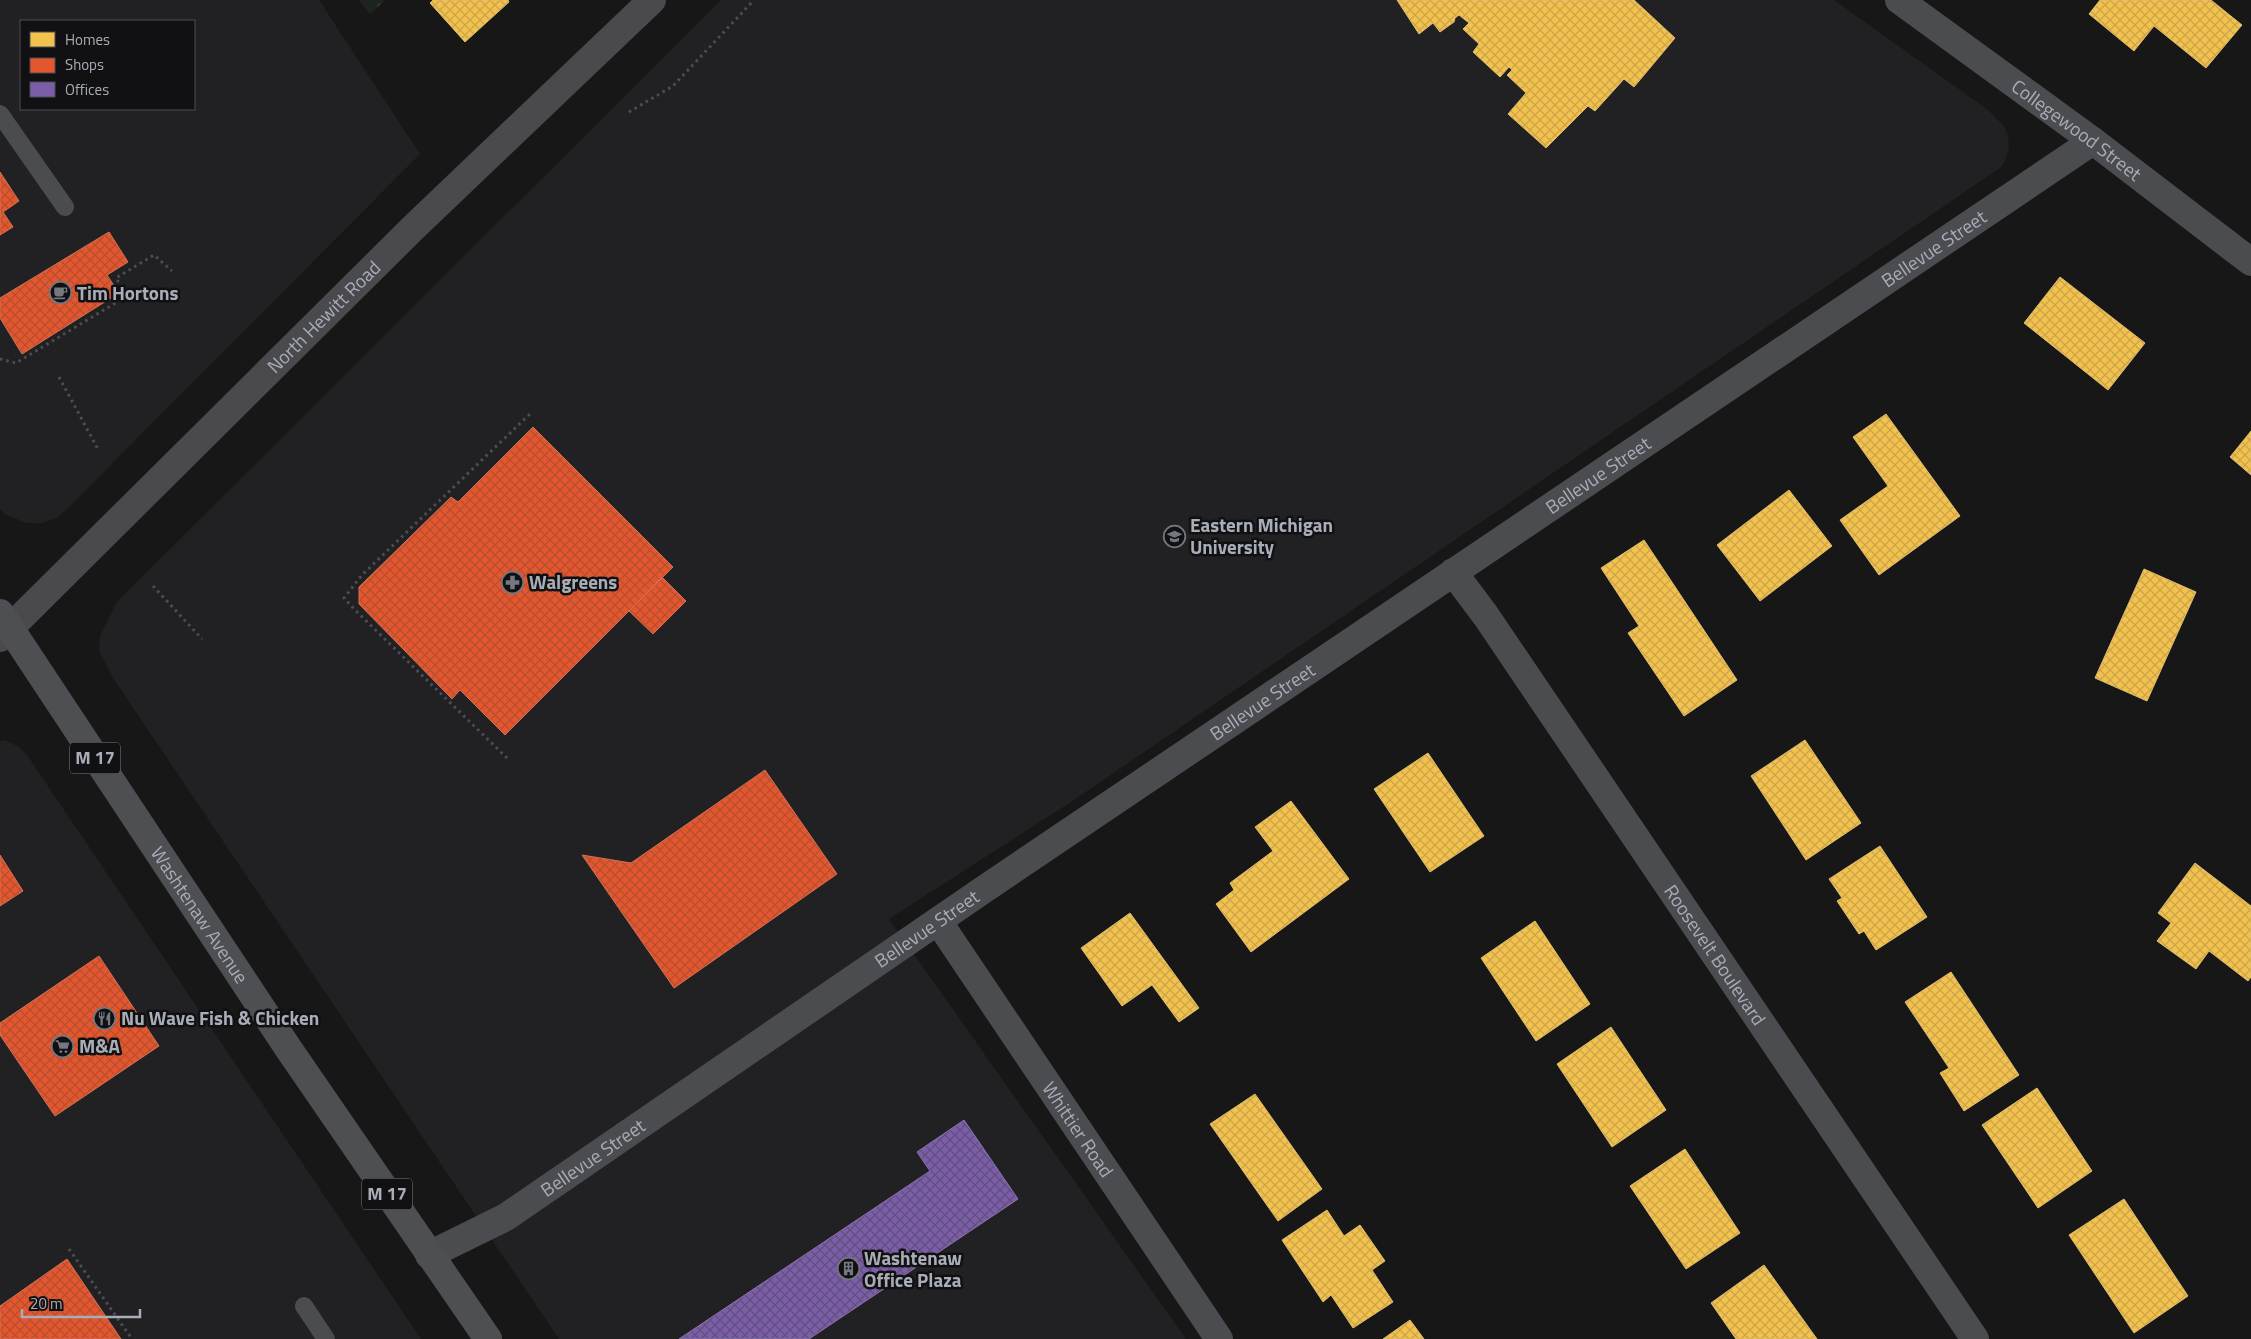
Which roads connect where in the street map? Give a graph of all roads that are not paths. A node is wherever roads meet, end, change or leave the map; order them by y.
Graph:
1 (652, 0) edge
2 (1899, 0) edge
3 (0, 114) edge
4 (2093, 141) junction
5 (65, 207) dead end
6 (2251, 262) edge
7 (1453, 572) junction
8 (3, 626) edge
9 (938, 921) junction
10 (429, 1255) junction
11 (304, 1306) dead end
12 (326, 1339) edge
13 (488, 1339) edge
14 (1219, 1339) edge
15 (1975, 1339) edge

1 - 8 main road, North Hewitt Road
2 - 4 street, Collegewood Street
3 - 5 lane
4 - 6 street, Collegewood Street
4 - 7 street, Bellevue Street
7 - 9 street, Bellevue Street
7 - 15 street, Roosevelt Boulevard
8 - 10 main road, Washtenaw Avenue / M 17
9 - 10 street, Bellevue Street
9 - 14 street, Whittier Road
10 - 13 main road, Washtenaw Avenue / M 17
11 - 12 lane

